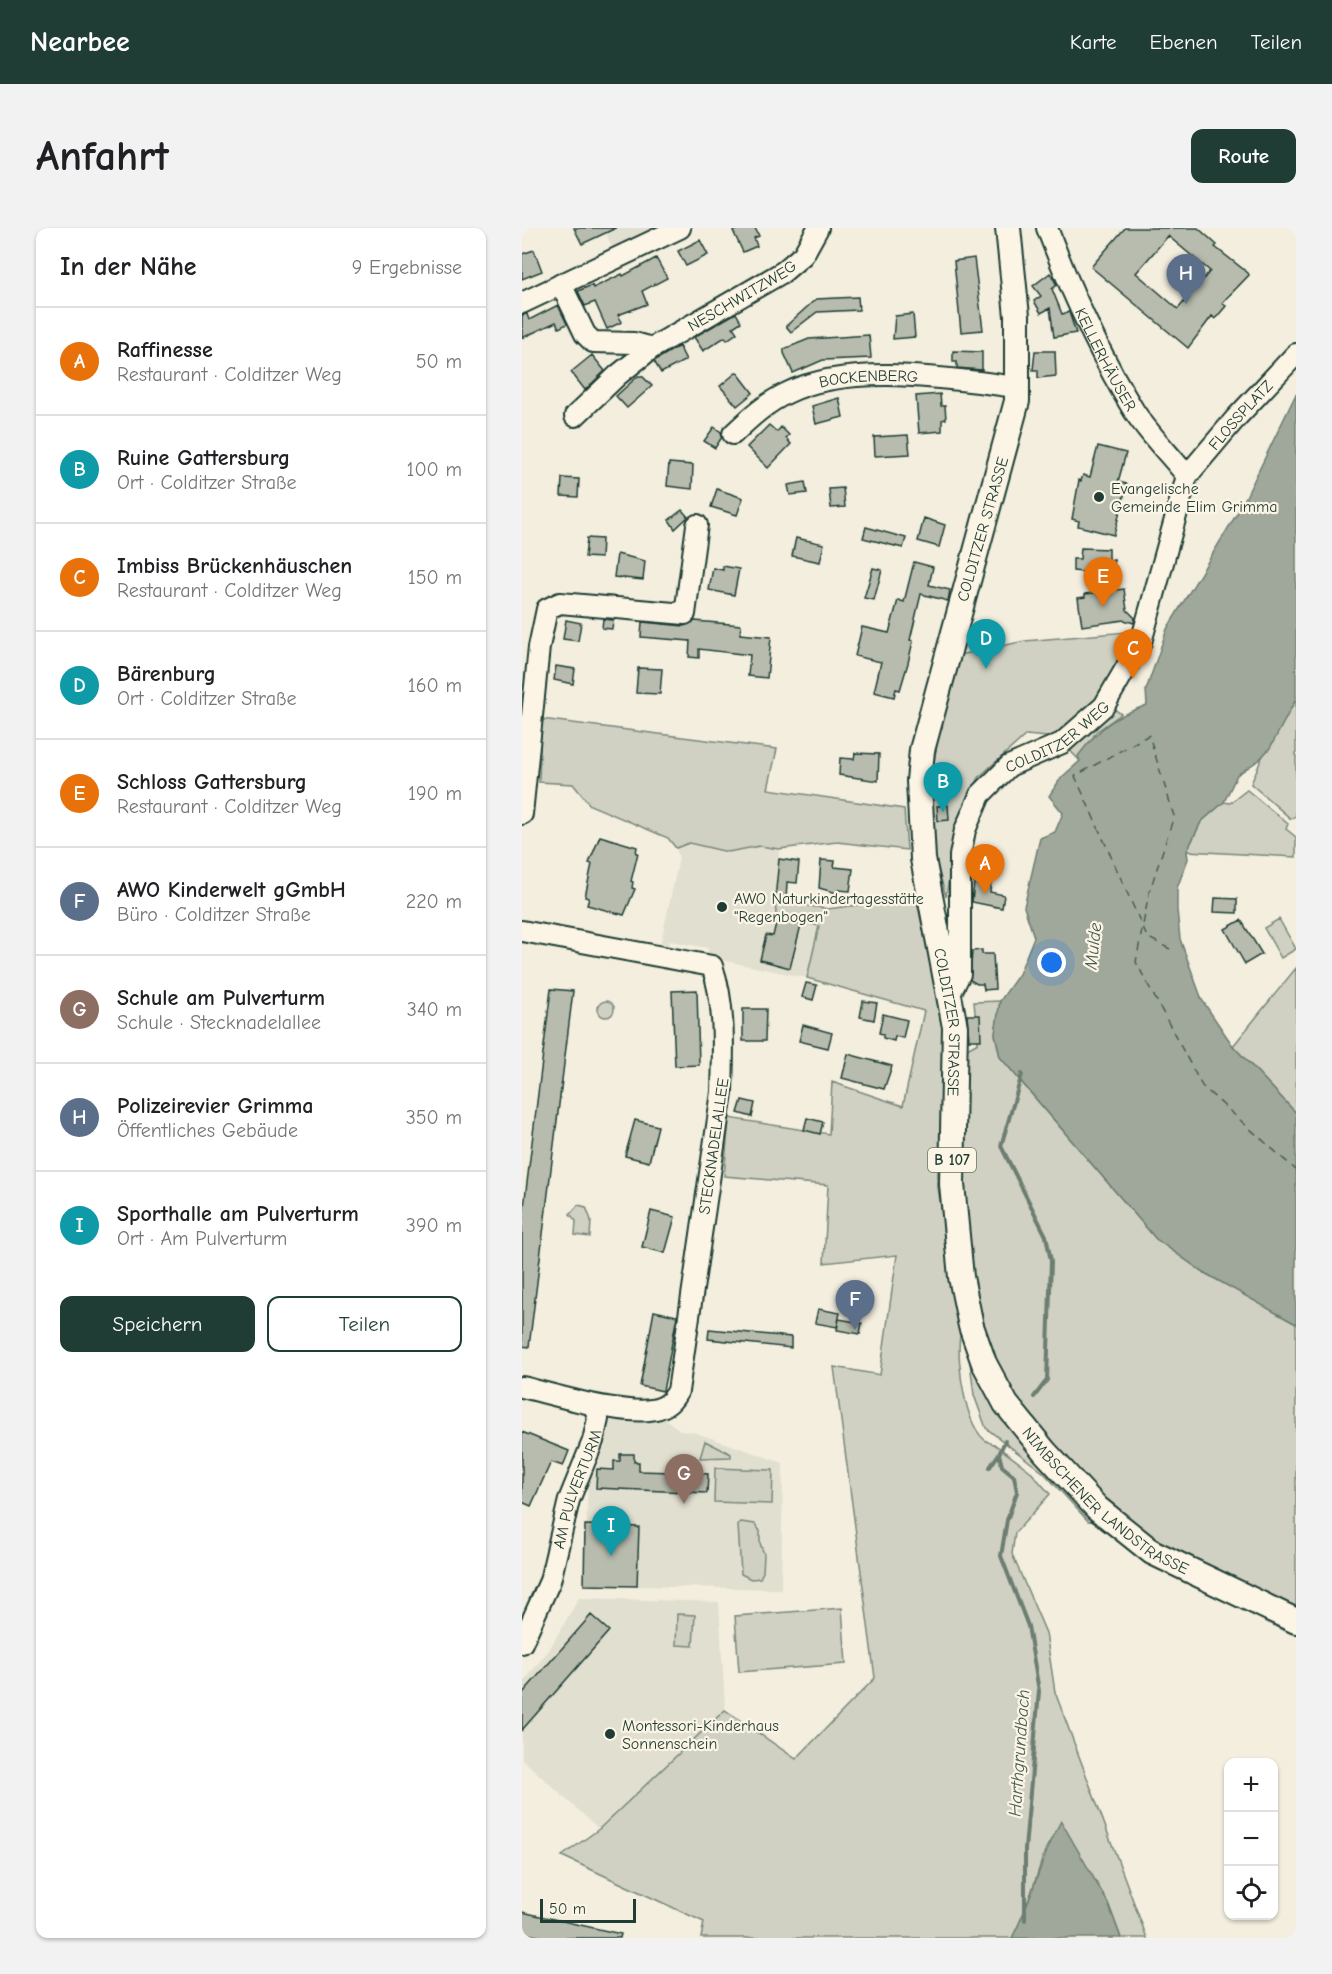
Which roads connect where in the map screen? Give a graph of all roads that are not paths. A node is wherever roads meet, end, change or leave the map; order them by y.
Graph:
1 (680, 228) edge
2 (818, 228) edge
3 (1008, 228) edge
4 (1047, 228) edge
5 (561, 284) junction
6 (522, 303) edge
7 (652, 348) junction
8 (1296, 354) edge
9 (1018, 387) junction
10 (575, 416) dead end
11 (733, 434) dead end
12 (1187, 476) junction
13 (697, 525) dead end
14 (522, 806) edge
15 (522, 931) edge
16 (950, 994) junction
17 (971, 1326) joint
18 (522, 1386) edge
19 (595, 1407) junction
20 (1296, 1621) edge
21 (522, 1643) edge

1 - 5 street
2 - 7 street, NESCHWITZWEG
3 - 9 main road, COLDITZER STRASSE / B 107
4 - 12 street, KELLERHÄUSER
5 - 6 street
5 - 7 street
7 - 10 street, NESCHWITZWEG
8 - 12 street, FLOSSPLATZ
9 - 11 street, BOCKENBERG
9 - 16 main road, COLDITZER STRASSE / B 107
12 - 16 street, COLDITZER WEG
13 - 14 street
15 - 19 street, STECKNADELALLEE
16 - 17 main road, COLDITZER STRASSE / B 107
17 - 20 main road, NIMBSCHENER LANDSTRASSE / B 107
18 - 19 street, AM PULVERTURM
19 - 21 street, AM PULVERTURM

